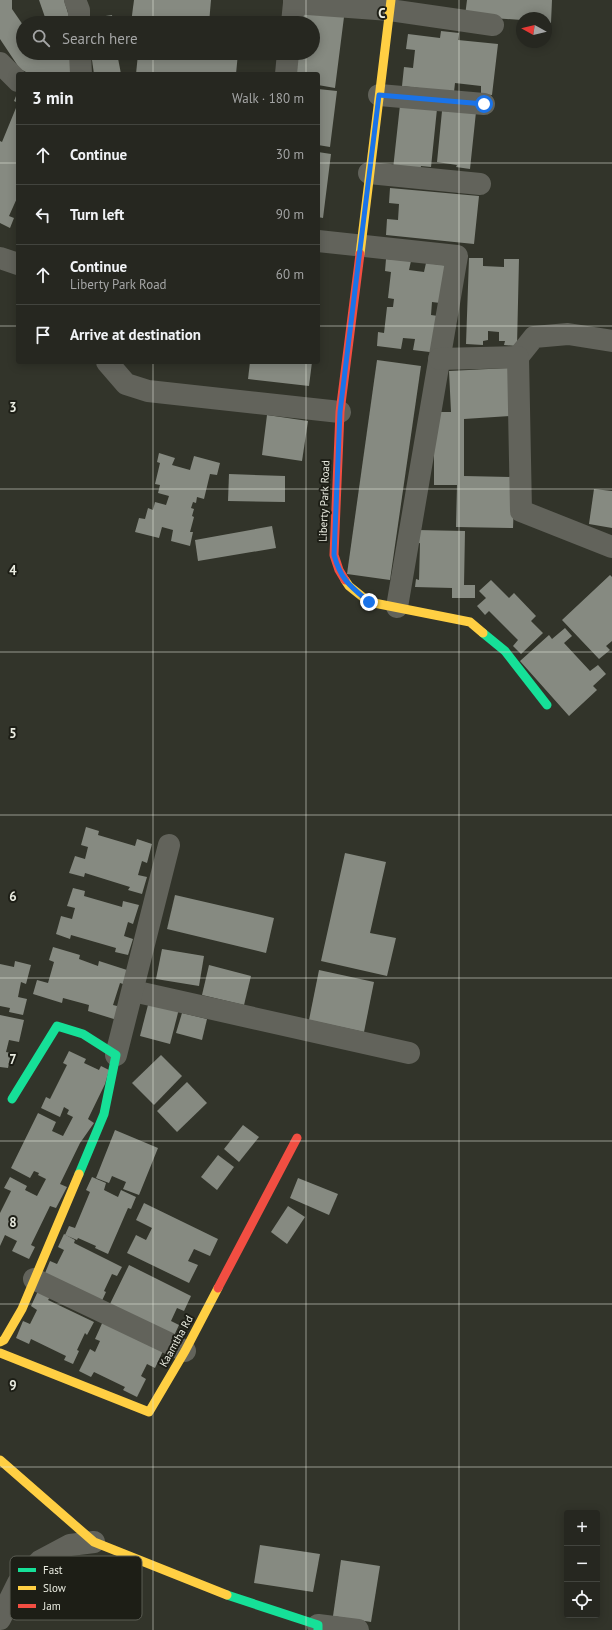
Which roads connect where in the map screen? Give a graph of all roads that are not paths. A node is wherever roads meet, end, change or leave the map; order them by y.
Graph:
1 (75, 0) edge
2 (390, 5) edge
3 (293, 9) edge
4 (79, 16) edge
5 (493, 25) dead end
6 (80, 60) edge
7 (287, 60) edge
8 (0, 63) edge
9 (81, 72) edge
10 (286, 72) edge
11 (16, 79) edge
12 (379, 95) junction
13 (484, 104) dead end
14 (369, 173) junction
15 (480, 184) dead end
16 (320, 241) edge
17 (360, 245) junction
18 (612, 341) edge
19 (518, 357) junction
20 (439, 359) junction
21 (109, 364) edge
22 (340, 412) junction
23 (612, 548) edge
24 (397, 607) junction
25 (547, 705) dead end
26 (169, 845) dead end
27 (133, 991) junction
28 (409, 1054) dead end
29 (116, 1055) junction
30 (12, 1099) dead end
31 (297, 1138) dead end
32 (34, 1279) junction
33 (0, 1342) edge
34 (185, 1351) junction
35 (0, 1352) edge
36 (0, 1460) edge
37 (94, 1542) junction
38 (49, 1556) edge
39 (129, 1556) edge
40 (142, 1561) edge
41 (10, 1599) edge
42 (0, 1619) edge
43 (318, 1627) edge
44 (358, 1630) edge

1 - 4 street
2 - 3 street
2 - 5 street
2 - 12 street, Liberty Park Road
6 - 9 street
7 - 10 street
8 - 11 street
12 - 13 street
12 - 14 street, Liberty Park Road
14 - 15 street
14 - 17 street, Liberty Park Road
16 - 17 street
17 - 20 street
17 - 22 street, Liberty Park Road
18 - 19 street
19 - 20 street
19 - 23 street
20 - 24 street
21 - 22 street
22 - 24 street, Liberty Park Road
24 - 25 street, Liberty Park Road
26 - 27 street
27 - 28 street
27 - 29 street
29 - 30 street
29 - 32 street
31 - 34 street, Kaamtha Rd
32 - 33 street
32 - 34 street
34 - 35 street, Kaamtha Rd
36 - 37 street
37 - 38 street
37 - 39 street
40 - 43 street
41 - 42 street
43 - 44 street

